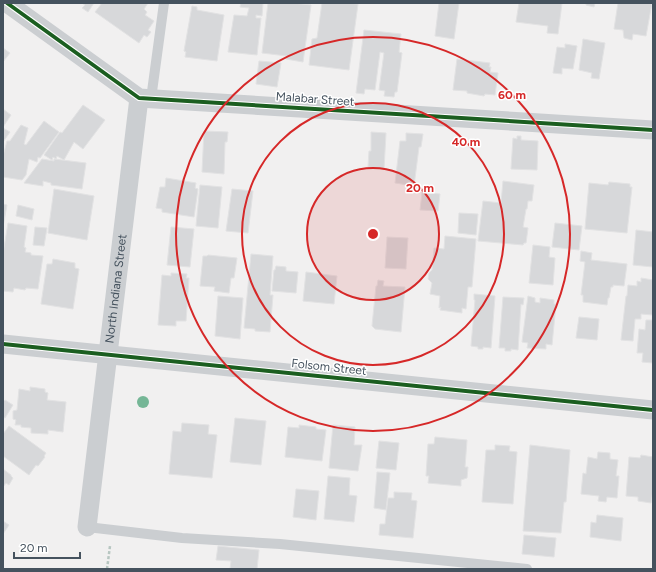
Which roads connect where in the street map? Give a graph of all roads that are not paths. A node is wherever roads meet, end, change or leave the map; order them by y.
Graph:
1 (6, 3) edge
2 (164, 3) edge
3 (145, 99) junction
4 (653, 130) edge
5 (3, 344) edge
6 (108, 355) junction
7 (653, 410) edge
8 (87, 527) joint
9 (526, 569) edge

1 - 3 street
2 - 3 lane
3 - 4 street, Malabar Street
3 - 6 street, North Indiana Street
5 - 6 street, Folsom Street
6 - 7 street, Folsom Street
6 - 8 street, North Indiana Street
8 - 9 lane

